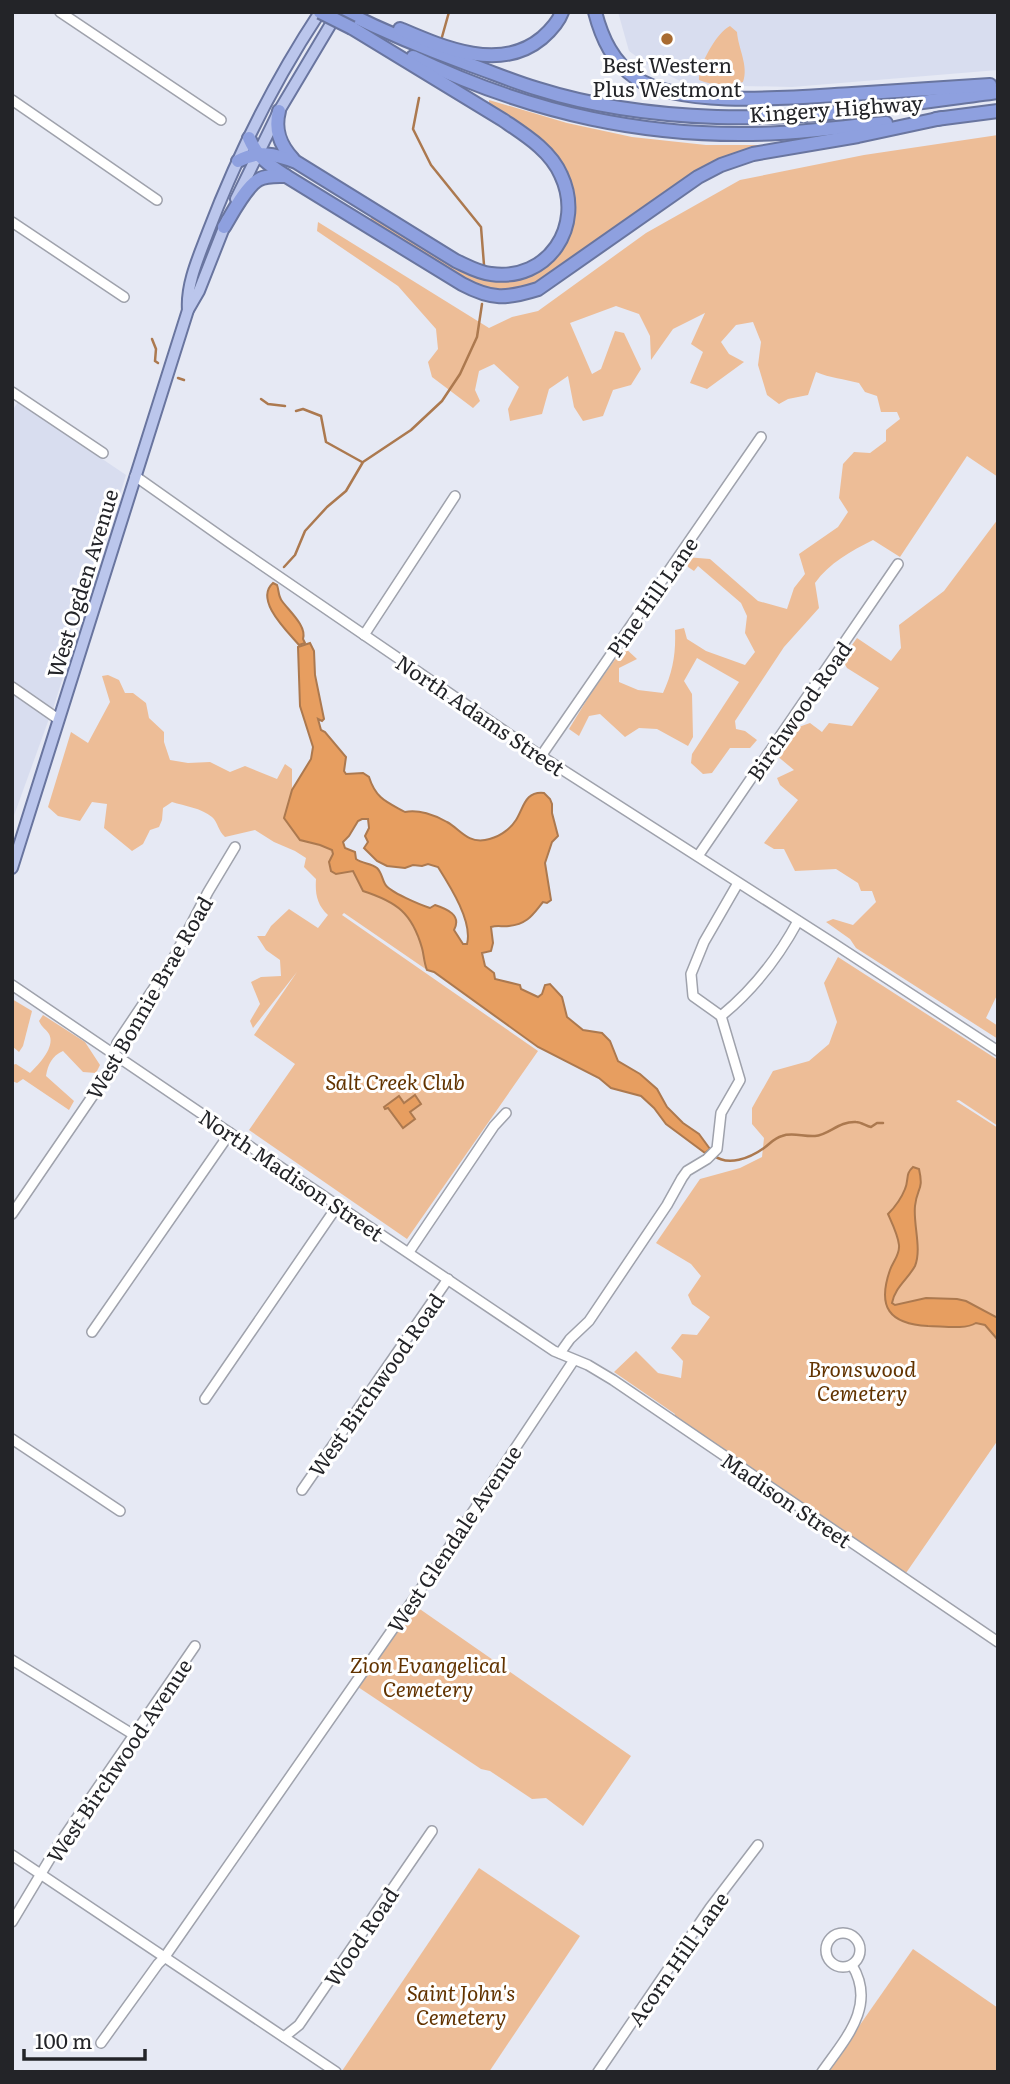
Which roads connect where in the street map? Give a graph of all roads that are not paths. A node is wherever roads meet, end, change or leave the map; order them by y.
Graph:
1 (60, 12) edge
2 (320, 12) edge
3 (338, 12) edge
4 (345, 12) edge
5 (562, 12) edge
6 (595, 12) edge
7 (356, 24) junction
8 (998, 85) edge
9 (998, 92) edge
10 (12, 100) edge
11 (279, 111) junction
12 (998, 111) edge
13 (942, 118) junction
14 (221, 120) dead end
15 (249, 138) junction
16 (257, 154) junction
17 (238, 161) junction
18 (296, 162) junction
19 (286, 176) junction
20 (157, 200) dead end
21 (12, 222) edge
22 (224, 227) junction
23 (124, 298) dead end
24 (188, 310) junction
25 (12, 392) edge
26 (761, 437) dead end
27 (103, 453) dead end
28 (135, 476) junction
29 (455, 496) dead end
30 (898, 565) dead end
31 (364, 635) junction
32 (12, 687) edge
33 (58, 719) junction
34 (541, 756) junction
35 (234, 847) dead end
36 (698, 856) junction
37 (12, 868) edge
38 (738, 883) junction
39 (798, 921) junction
40 (12, 985) edge
41 (721, 1016) junction
42 (998, 1051) edge
43 (114, 1054) junction
44 (506, 1113) dead end
45 (230, 1133) junction
46 (338, 1205) junction
47 (12, 1214) edge
48 (409, 1252) junction
49 (448, 1279) junction
50 (92, 1332) dead end
51 (560, 1353) junction
52 (574, 1360) junction
53 (205, 1399) dead end
54 (12, 1439) edge
55 (302, 1490) dead end
56 (120, 1511) dead end
57 (996, 1639) edge
58 (195, 1646) dead end
59 (12, 1660) edge
60 (134, 1735) junction
61 (432, 1831) dead end
62 (758, 1844) dead end
63 (12, 1855) edge
64 (41, 1874) junction
65 (12, 1922) edge
66 (164, 1958) junction
67 (852, 1965) dead end
68 (284, 2037) junction
69 (101, 2043) dead end
70 (336, 2072) edge
71 (597, 2072) edge
72 (822, 2072) edge

1 - 14 street
2 - 7 highway, Kingery Highway, bridge
2 - 15 main road, West Ogden Avenue
3 - 11 main road, West Ogden Avenue
4 - 7 highway, Kingery Highway
5 - 7 highway
6 - 8 highway
7 - 9 highway, Kingery Highway
7 - 13 highway, Kingery Highway
7 - 18 highway
10 - 20 street
11 - 16 main road, West Ogden Avenue
11 - 18 highway
12 - 13 highway, Kingery Highway
13 - 19 highway
15 - 16 highway
15 - 17 main road, West Ogden Avenue
16 - 17 highway
16 - 18 highway
16 - 19 highway
16 - 22 main road, West Ogden Avenue
17 - 24 main road, West Ogden Avenue
19 - 22 highway
21 - 23 street
22 - 24 main road, West Ogden Avenue
24 - 28 main road, West Ogden Avenue
25 - 27 street
26 - 34 street, Pine Hill Lane
28 - 31 street, North Adams Street
28 - 33 main road, West Ogden Avenue
29 - 31 street
30 - 36 street, Birchwood Road
31 - 34 street, North Adams Street
32 - 33 street
33 - 37 main road, West Ogden Avenue
34 - 36 street, North Adams Street
35 - 43 street, West Bonnie Brae Road
36 - 38 street, North Adams Street
38 - 39 street, North Adams Street
38 - 41 street
39 - 41 street
39 - 42 street, North Adams Street
40 - 43 street, North Madison Street
41 - 51 street
43 - 45 street, North Madison Street
43 - 47 street, West Bonnie Brae Road
44 - 48 street
45 - 46 street, North Madison Street
45 - 50 street
46 - 48 street, North Madison Street
46 - 53 street
48 - 49 street, North Madison Street
49 - 51 street, North Madison Street
49 - 55 street, West Birchwood Road
51 - 52 street, North Madison Street
52 - 57 street, Madison Street
52 - 66 street, West Glendale Avenue
54 - 56 street
58 - 60 street, West Birchwood Avenue
59 - 60 street
60 - 64 street, West Birchwood Avenue
61 - 68 street, Wood Road
62 - 71 street, Acorn Hill Lane
63 - 64 street
64 - 65 street, West Birchwood Avenue
64 - 66 street
66 - 68 street
66 - 69 street, West Glendale Avenue
67 - 72 street
68 - 70 street

